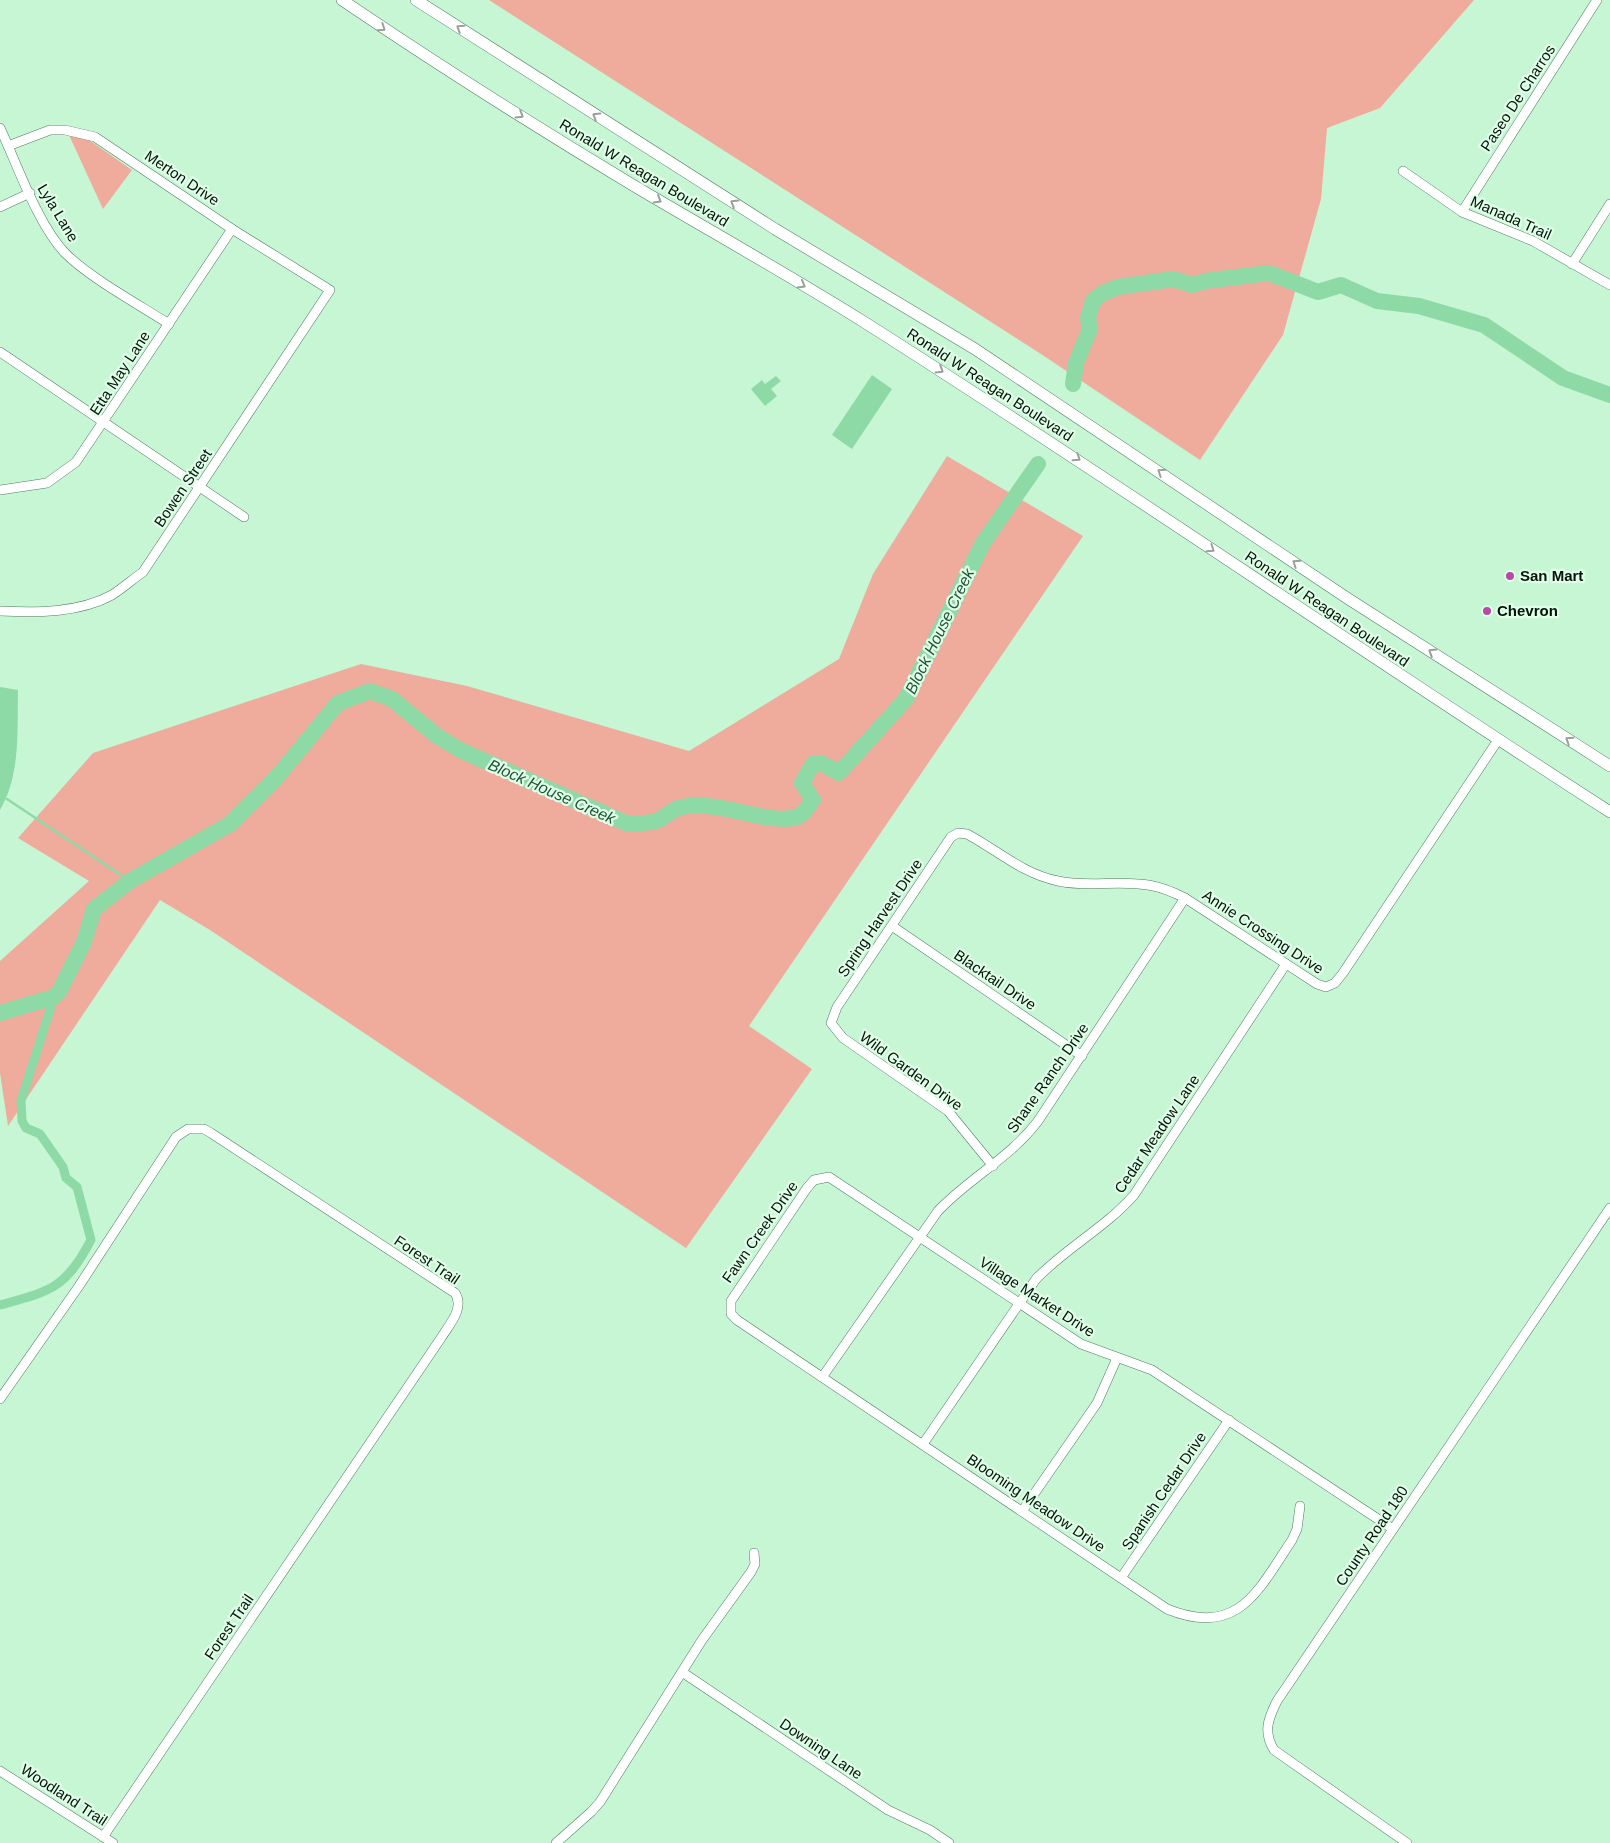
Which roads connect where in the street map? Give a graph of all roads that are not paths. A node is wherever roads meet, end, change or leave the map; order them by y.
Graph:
1 (342, 0) edge
2 (416, 0) edge
3 (1597, 0) edge
4 (0, 128) edge
5 (8, 146) junction
6 (1403, 171) dead end
7 (30, 193) junction
8 (1610, 204) edge
9 (0, 207) edge
10 (1462, 212) junction
11 (232, 229) junction
12 (1572, 264) junction
13 (1610, 285) edge
14 (330, 290) joint
15 (169, 324) junction
16 (0, 352) edge
17 (104, 422) junction
18 (201, 487) junction
19 (0, 490) edge
20 (244, 516) dead end
21 (0, 611) edge
22 (1498, 740) junction
23 (1610, 766) edge
24 (1610, 812) edge
25 (958, 833) joint
26 (1185, 898) junction
27 (892, 926) junction
28 (1286, 964) junction
29 (831, 1023) joint
30 (1082, 1056) junction
31 (993, 1166) junction
32 (821, 1177) joint
33 (1610, 1208) edge
34 (920, 1236) junction
35 (1019, 1302) junction
36 (729, 1308) joint
37 (1117, 1358) junction
38 (823, 1376) junction
39 (0, 1399) edge
40 (1228, 1420) junction
41 (923, 1444) junction
42 (1300, 1506) dead end
43 (1023, 1510) junction
44 (1393, 1529) junction
45 (754, 1552) dead end
46 (1121, 1578) junction
47 (682, 1672) junction
48 (0, 1771) edge
49 (103, 1837) junction
50 (112, 1843) edge
51 (556, 1843) edge
52 (949, 1843) edge
53 (1407, 1843) edge

1 -> 22 main road, Ronald W Reagan Boulevard
23 -> 2 main road, Ronald W Reagan Boulevard
3 - 10 street, Paseo De Charros
4 - 5 street, Lyla Lane
5 - 7 street, Lyla Lane
5 - 11 street, Merton Drive
6 - 10 street, Manada Trail
7 - 9 street
7 - 15 street, Lyla Lane
8 - 12 street
10 - 12 street, Manada Trail
11 - 14 street, Merton Drive
11 - 15 street, Etta May Lane
12 - 13 street, Manada Trail
14 - 18 street, Bowen Street
15 - 17 street, Etta May Lane
16 - 17 street
17 - 18 street
17 - 19 street, Etta May Lane
18 - 20 street
18 - 21 street, Bowen Street
22 - 24 main road, Ronald W Reagan Boulevard
22 - 28 street, Annie Crossing Drive
25 - 26 street, Annie Crossing Drive
25 - 27 street, Spring Harvest Drive
26 - 28 street, Annie Crossing Drive
26 - 30 street, Shane Ranch Drive
27 - 29 street, Spring Harvest Drive
27 - 30 street, Blacktail Drive
28 - 35 street, Cedar Meadow Lane
29 - 31 street, Wild Garden Drive
30 - 31 street, Shane Ranch Drive
31 - 34 street, Shane Ranch Drive
32 - 34 street, Village Market Drive
32 - 36 street, Fawn Creek Drive
33 - 44 street, County Road 180
34 - 35 street, Village Market Drive
34 - 38 street, Shane Ranch Drive
35 - 37 street, Village Market Drive
35 - 41 street, Cedar Meadow Lane
36 - 38 street, Blooming Meadow Drive
37 - 40 street, Village Market Drive
37 - 43 street
38 - 41 street, Blooming Meadow Drive
39 - 49 street, Forest Trail
40 - 44 street, Village Market Drive
40 - 46 street, Spanish Cedar Drive
41 - 43 street, Blooming Meadow Drive
42 - 46 street, Blooming Meadow Drive
43 - 46 street, Blooming Meadow Drive
44 - 53 street, County Road 180
45 - 47 street
47 - 51 street
47 - 52 street, Downing Lane
48 - 49 street, Woodland Trail
49 - 50 street, Woodland Trail

